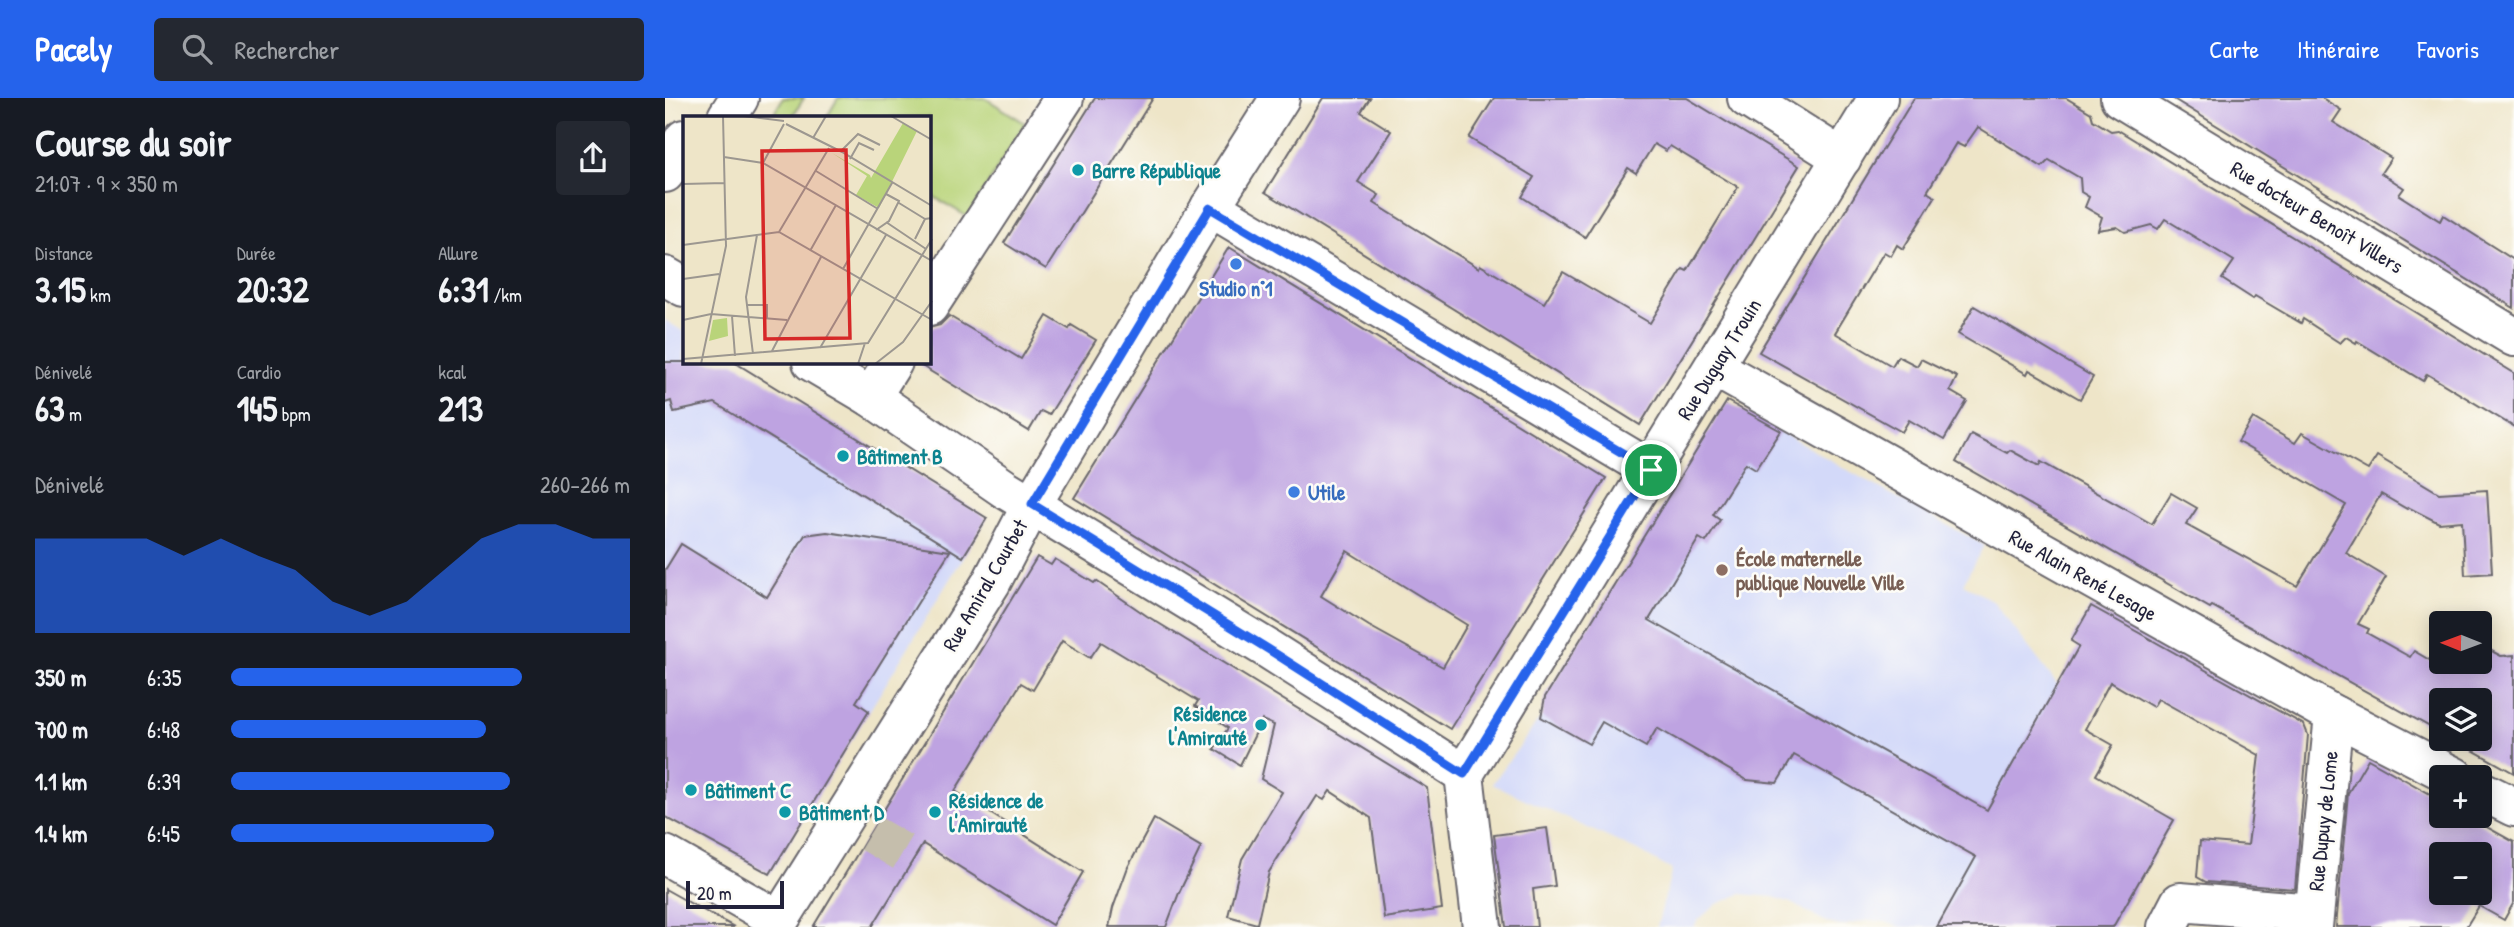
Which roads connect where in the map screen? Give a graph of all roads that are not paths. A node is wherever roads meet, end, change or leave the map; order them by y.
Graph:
1 (739, 98) edge
2 (1064, 98) edge
3 (1279, 98) edge
4 (1747, 98) edge
5 (1878, 98) edge
6 (2120, 98) edge
7 (728, 116) edge
8 (1842, 158) junction
9 (1210, 208) junction
10 (665, 276) edge
11 (683, 287) edge
12 (931, 303) edge
13 (2514, 337) edge
14 (815, 364) edge
15 (892, 364) edge
16 (1714, 367) junction
17 (871, 397) junction
18 (1651, 470) junction
19 (1032, 504) junction
20 (2334, 715) junction
21 (2432, 765) edge
22 (1464, 774) junction
23 (2492, 796) edge
24 (2514, 807) edge
25 (665, 855) edge
26 (2313, 920) edge
27 (777, 923) edge
28 (1482, 927) edge
29 (2167, 927) edge

1 - 7 street
2 - 12 street
3 - 9 street, Rue Amiral Courbet
4 - 8 street
5 - 8 street, Rue Duguay Trouin
6 - 13 street, Rue docteur Benoît Villers
8 - 16 street, Rue Duguay Trouin
9 - 18 street
9 - 19 street, Rue Amiral Courbet
10 - 11 street
14 - 17 street
15 - 17 street
16 - 18 street, Rue Duguay Trouin
16 - 20 street, Rue Alain René Lesage
17 - 19 street
18 - 22 street, Rue Duguay Trouin
19 - 22 street
19 - 27 street, Rue Amiral Courbet
20 - 21 street, Rue Alain René Lesage
20 - 26 street, Rue Dupuy de Lome
22 - 28 street
23 - 24 street
25 - 27 street
26 - 29 street

